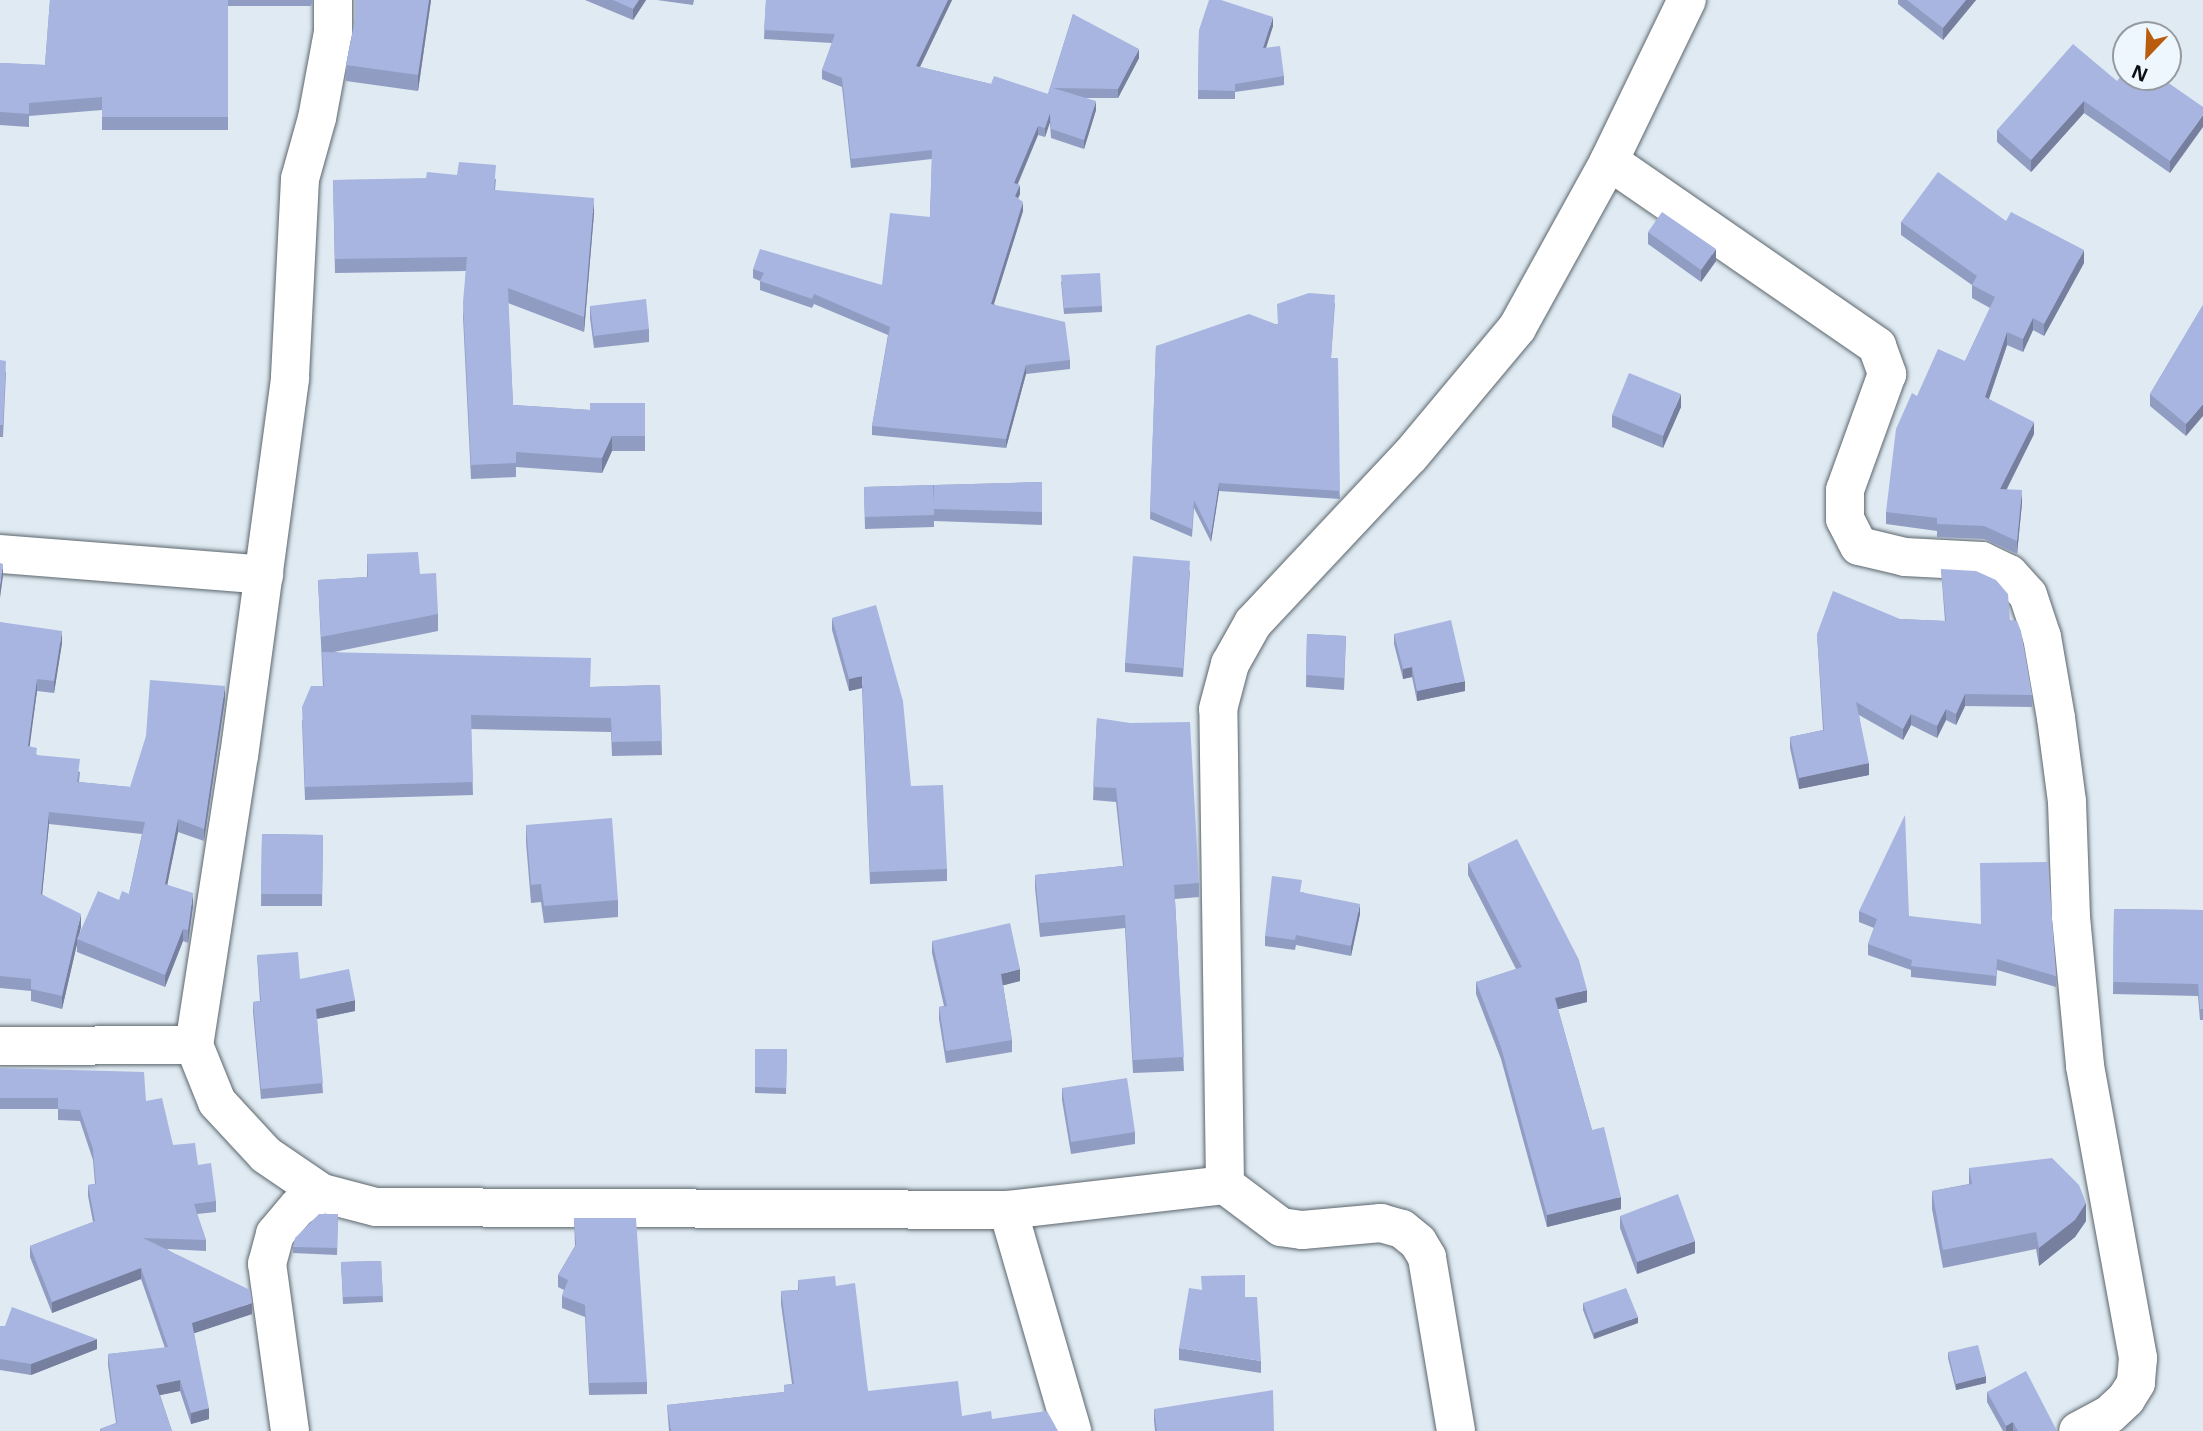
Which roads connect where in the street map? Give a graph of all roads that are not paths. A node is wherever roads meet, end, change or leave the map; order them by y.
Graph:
1 (333, 0) edge
2 (1686, 0) edge
3 (1609, 161) junction
4 (0, 554) edge
5 (264, 575) junction
6 (194, 1045) junction
7 (0, 1046) edge
8 (1225, 1185) junction
9 (322, 1193) junction
10 (1008, 1210) junction
11 (290, 1431) edge
12 (1072, 1431) edge
13 (1456, 1431) edge
14 (2078, 1431) edge

1 - 5 street
2 - 3 street
3 - 8 street
3 - 14 street
4 - 5 street
5 - 6 street
6 - 7 street
6 - 9 street
8 - 10 street
8 - 13 street
9 - 10 street
9 - 11 street
10 - 12 street

